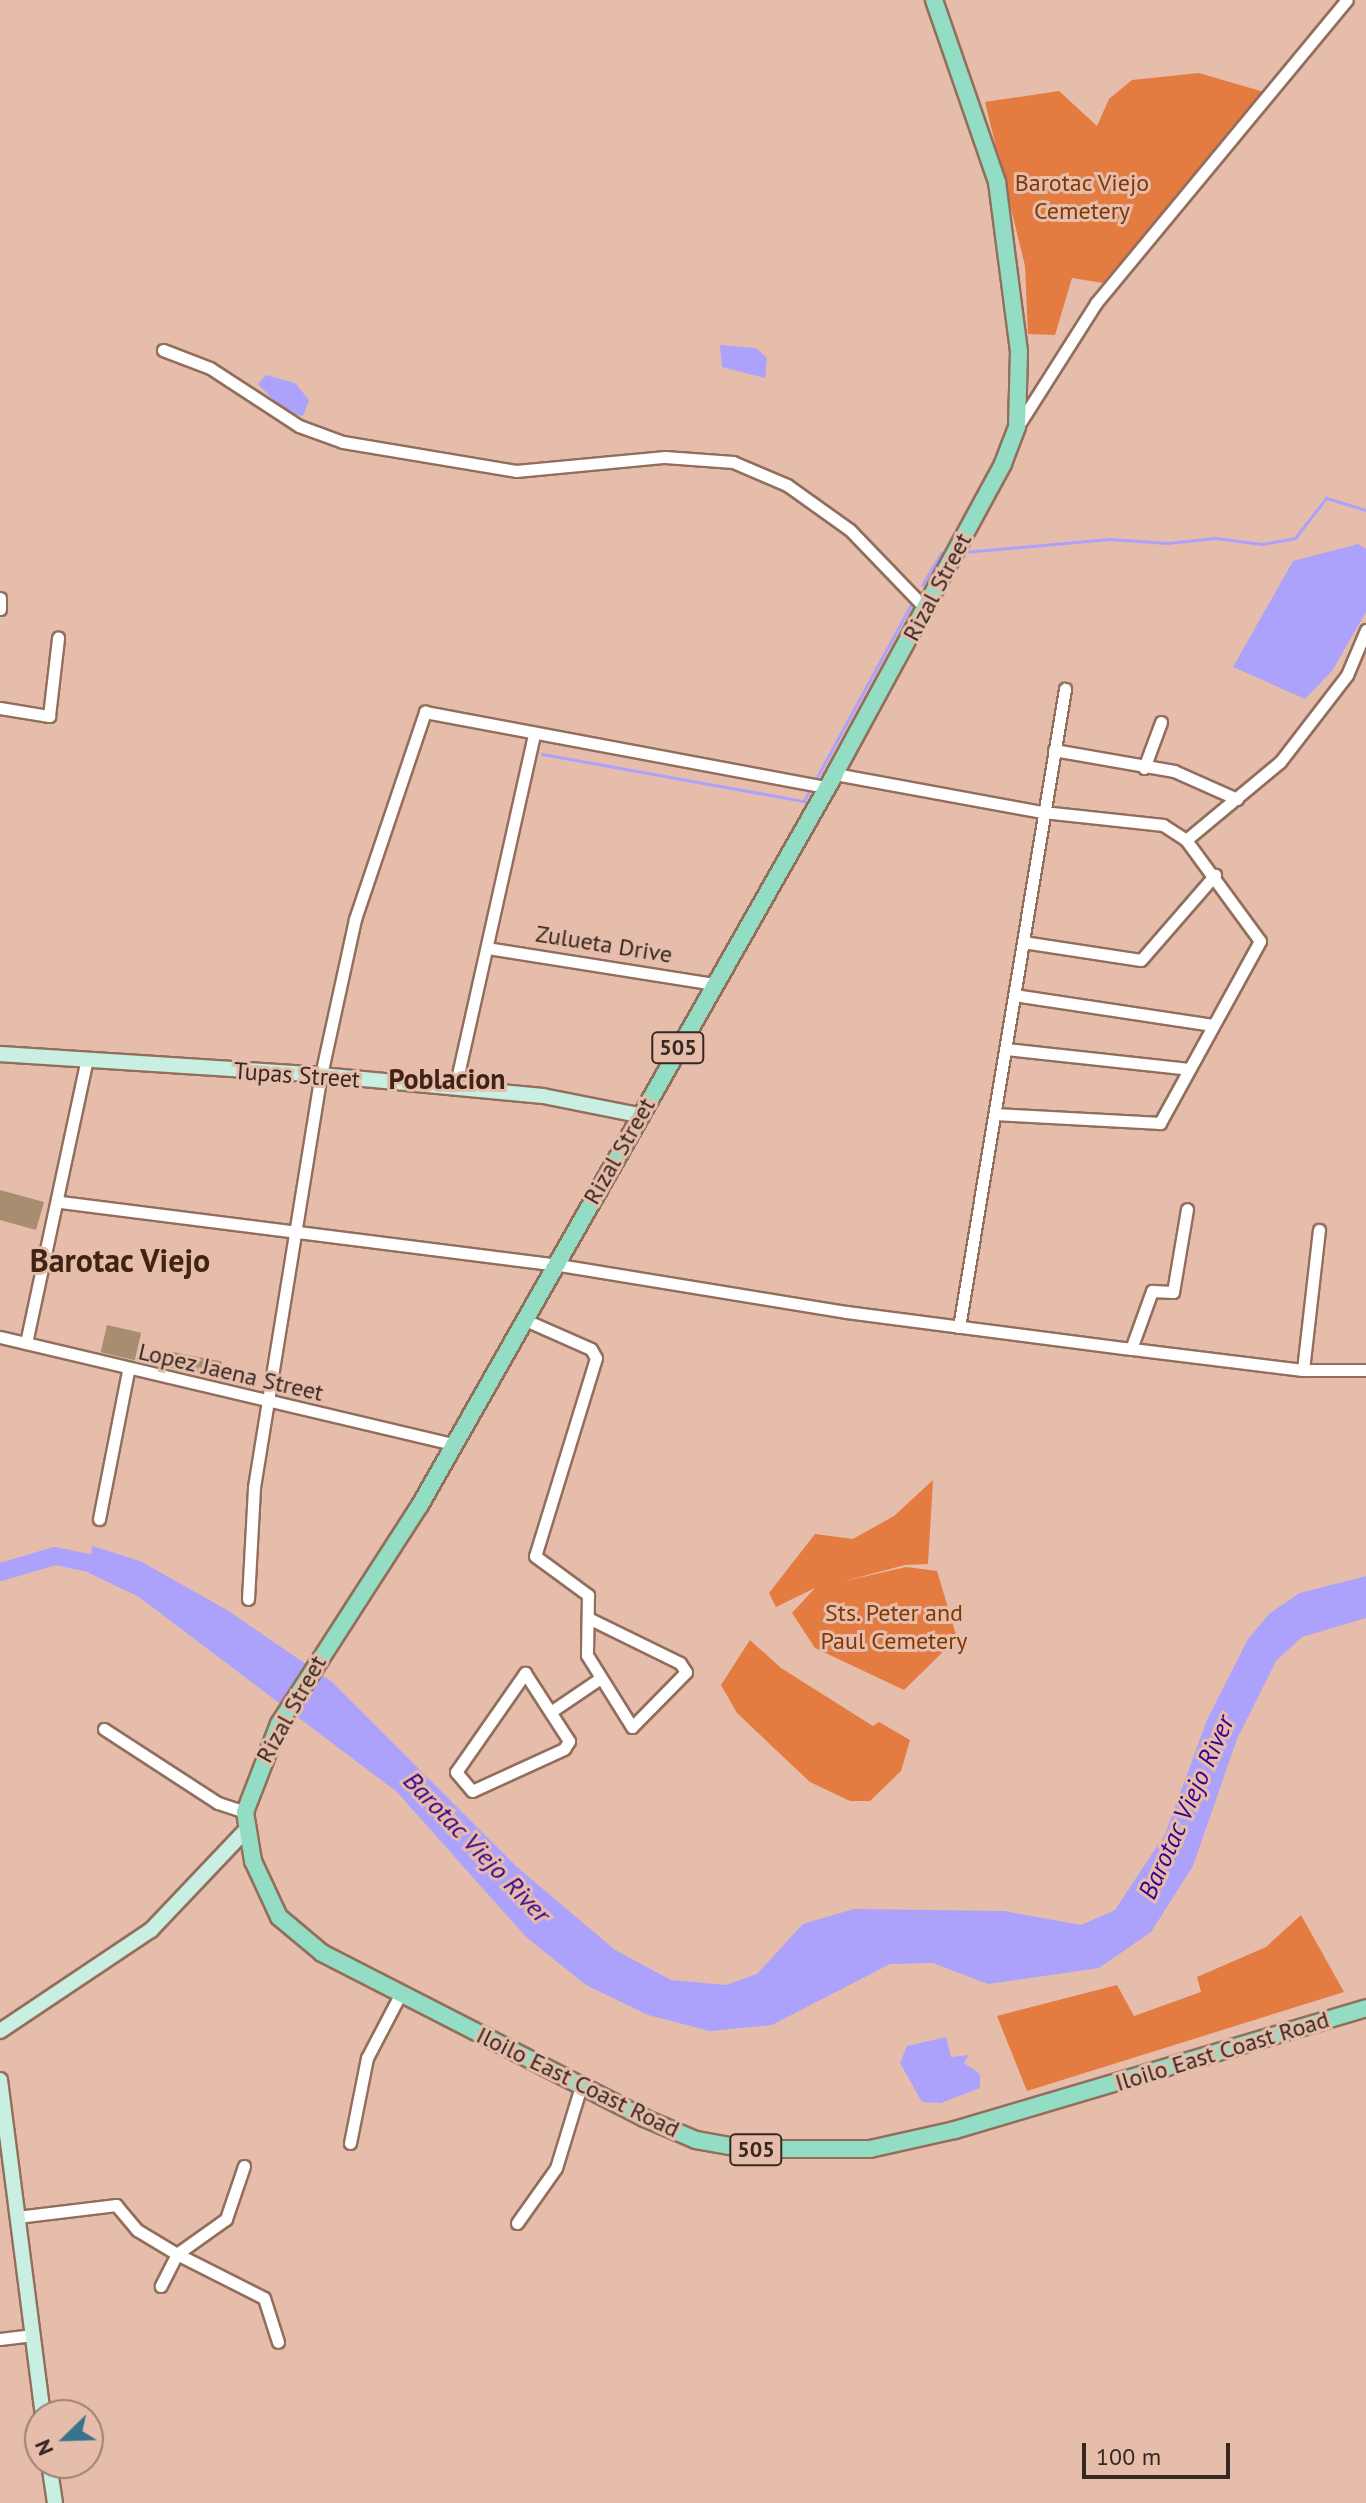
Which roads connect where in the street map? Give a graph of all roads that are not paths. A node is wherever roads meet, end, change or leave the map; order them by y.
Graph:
1 (934, 0) edge
2 (1347, 0) edge
3 (163, 350) dead end
4 (1017, 427) junction
5 (0, 598) edge
6 (0, 609) edge
7 (926, 609) junction
8 (1366, 630) edge
9 (58, 638) dead end
10 (1065, 689) dead end
11 (0, 708) edge
12 (1161, 722) dead end
13 (534, 734) junction
14 (1054, 750) junction
15 (1144, 768) junction
16 (830, 780) junction
17 (1237, 799) junction
18 (1043, 812) junction
19 (1186, 840) junction
20 (1215, 875) junction
21 (1023, 942) junction
22 (487, 948) junction
23 (714, 984) junction
24 (1014, 995) junction
25 (1213, 1025) junction
26 (1006, 1049) junction
27 (0, 1054) edge
28 (86, 1062) junction
29 (1189, 1069) junction
30 (321, 1075) junction
31 (455, 1088) junction
32 (995, 1114) junction
33 (639, 1115) junction
34 (60, 1202) junction
35 (1187, 1209) dead end
36 (1319, 1230) dead end
37 (296, 1235) junction
38 (553, 1264) junction
39 (523, 1319) junction
40 (959, 1327) junction
41 (0, 1337) edge
42 (26, 1343) junction
43 (1131, 1349) junction
44 (1303, 1370) junction
45 (1366, 1370) edge
46 (128, 1371) junction
47 (269, 1404) junction
48 (453, 1444) junction
49 (99, 1519) dead end
50 (248, 1599) dead end
51 (588, 1618) junction
52 (599, 1679) junction
53 (552, 1711) junction
54 (104, 1729) dead end
55 (245, 1812) junction
56 (247, 1829) junction
57 (401, 1993) junction
58 (1366, 2008) edge
59 (0, 2031) edge
60 (0, 2080) edge
61 (581, 2086) junction
62 (350, 2143) dead end
63 (244, 2166) dead end
64 (17, 2217) junction
65 (517, 2223) dead end
66 (177, 2254) junction
67 (161, 2286) dead end
68 (33, 2335) junction
69 (0, 2339) edge
70 (278, 2342) dead end
71 (41, 2399) edge
72 (51, 2479) edge
73 (55, 2503) edge

1 - 4 main road, 505
2 - 4 street
3 - 7 street
4 - 7 main road, Rizal Street / 505
5 - 6 street
7 - 16 main road, Rizal Street / 505
8 - 17 street
9 - 11 street
10 - 14 street
12 - 15 street
13 - 16 street
13 - 22 street
13 - 30 street
14 - 15 street
14 - 18 street
15 - 17 street
16 - 18 street
16 - 23 main road, Rizal Street / 505
17 - 19 street
18 - 19 street
18 - 21 street
19 - 20 street
20 - 21 street
20 - 25 street
21 - 24 street
22 - 23 street, Zulueta Drive
22 - 31 street
23 - 33 main road, Rizal Street / 505
24 - 25 street
24 - 26 street
25 - 29 street
26 - 29 street
26 - 32 street
27 - 28 street, Tupas Street
28 - 30 street, Tupas Street
28 - 34 street
29 - 32 street
30 - 31 street, Tupas Street
30 - 37 street
31 - 33 street, Tupas Street
32 - 40 street
33 - 38 main road, Rizal Street / 505
34 - 37 street
34 - 42 street
35 - 43 street
36 - 44 street
37 - 38 street
37 - 47 street
38 - 39 main road, Rizal Street / 505
38 - 40 street
39 - 48 main road, Rizal Street / 505
39 - 51 street
40 - 43 street
41 - 42 street, Lopez Jaena Street
42 - 46 street, Lopez Jaena Street
43 - 44 street
44 - 45 street
46 - 47 street, Lopez Jaena Street
46 - 49 street
47 - 48 street, Lopez Jaena Street
47 - 50 street
48 - 55 main road, Rizal Street / 505
51 - 52 street
51 - 52 street
52 - 53 street
53 - 53 street
54 - 55 street
55 - 56 main road, Rizal Street / 505
56 - 57 main road, Iloilo East Coast Road / 505
56 - 59 street
57 - 61 main road, Iloilo East Coast Road / 505
57 - 62 street
58 - 61 main road, Iloilo East Coast Road / 505
60 - 64 street
61 - 65 street
63 - 66 street
64 - 66 street
64 - 68 street
66 - 67 street
66 - 70 street
68 - 69 street
68 - 71 street
72 - 73 street

